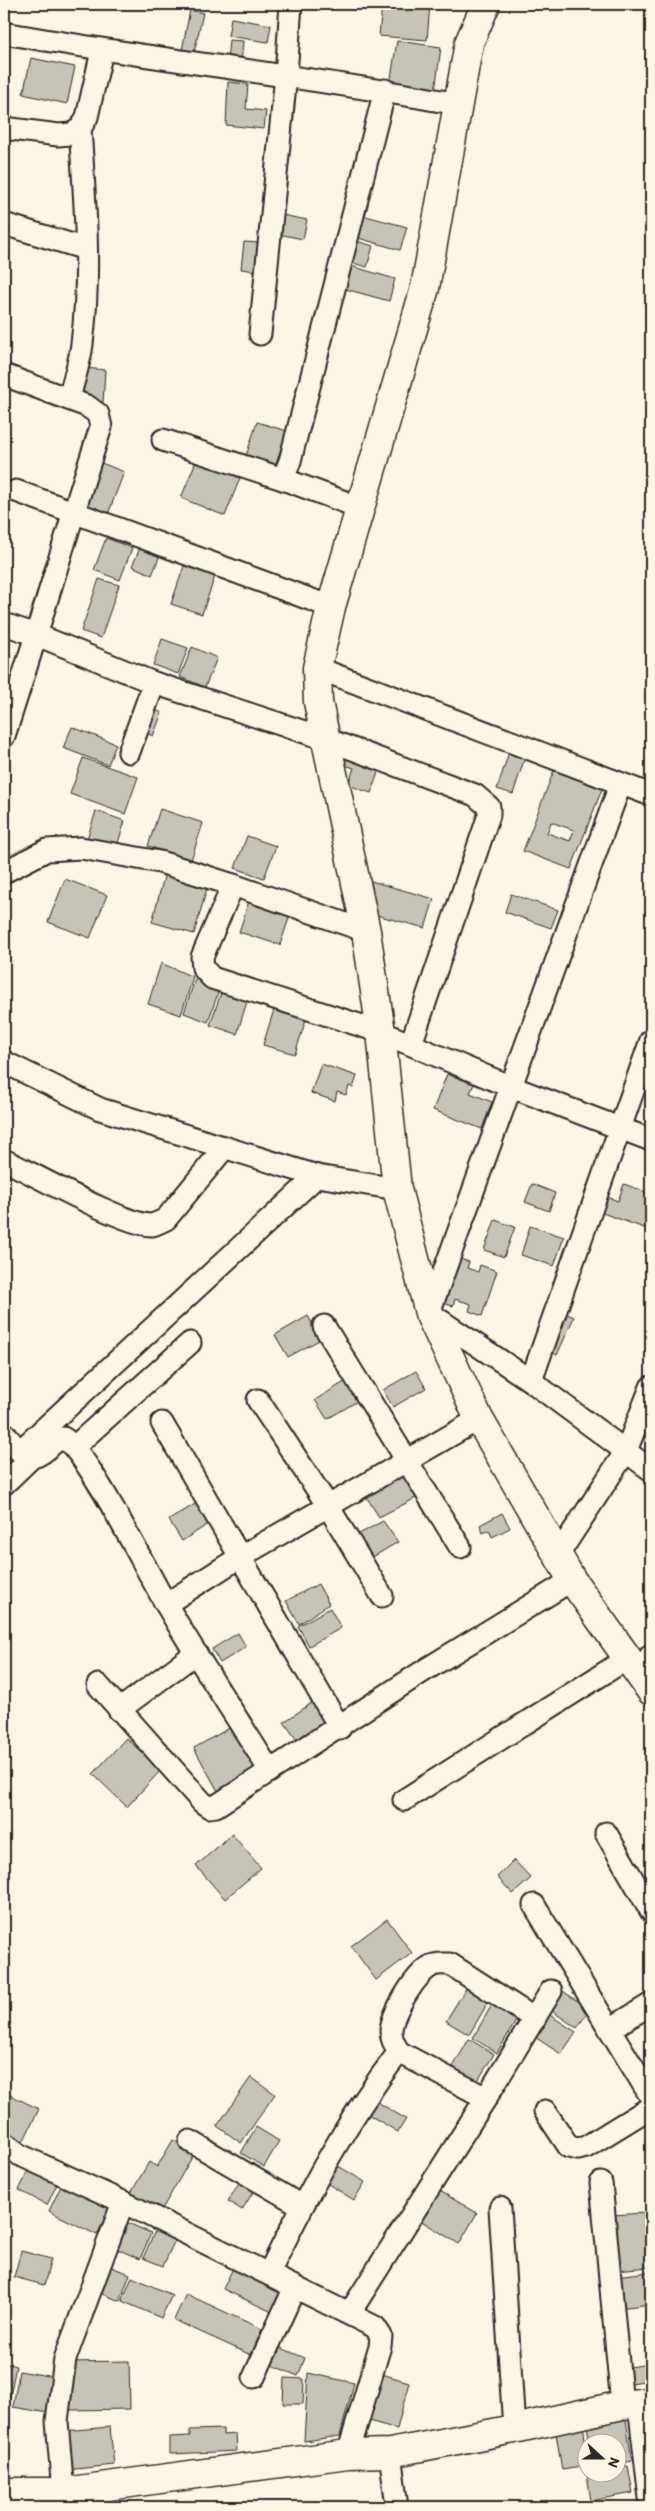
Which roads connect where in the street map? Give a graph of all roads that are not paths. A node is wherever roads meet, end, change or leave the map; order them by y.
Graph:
1 (290, 4) edge
2 (486, 4) edge
3 (4, 33) edge
4 (102, 51) junction
5 (286, 74) junction
6 (385, 90) junction
7 (458, 104) junction
8 (4, 128) edge
9 (80, 129) junction
10 (4, 224) edge
11 (86, 249) junction
12 (260, 334) dead end
13 (4, 375) edge
14 (69, 400) junction
15 (163, 440) dead end
16 (283, 480) junction
17 (16, 490) dead end
18 (361, 508) junction
19 (74, 510) junction
20 (331, 607) junction
21 (4, 624) edge
22 (38, 635) junction
23 (317, 668) junction
24 (154, 683) junction
25 (4, 736) edge
26 (326, 740) junction
27 (129, 752) dead end
28 (620, 784) junction
29 (651, 795) edge
30 (4, 872) edge
31 (233, 885) junction
32 (366, 931) junction
33 (381, 1032) junction
34 (651, 1040) edge
35 (411, 1044) junction
36 (4, 1062) edge
37 (509, 1086) junction
38 (621, 1128) junction
39 (651, 1140) edge
40 (225, 1147) junction
41 (4, 1160) edge
42 (317, 1176) junction
43 (397, 1189) junction
44 (429, 1313) junction
45 (324, 1326) dead end
46 (190, 1344) dead end
47 (531, 1381) junction
48 (651, 1387) edge
49 (258, 1400) dead end
50 (479, 1419) junction
51 (162, 1423) dead end
52 (4, 1433) edge
53 (74, 1447) junction
54 (626, 1452) junction
55 (26, 1455) junction
56 (406, 1460) junction
57 (651, 1470) edge
58 (4, 1484) edge
59 (328, 1506) junction
60 (460, 1547) dead end
61 (558, 1555) junction
62 (240, 1557) junction
63 (572, 1580) junction
64 (382, 1596) dead end
65 (166, 1604) junction
66 (196, 1653) junction
67 (642, 1670) edge
68 (98, 1685) dead end
69 (119, 1710) junction
70 (340, 1728) junction
71 (270, 1771) junction
72 (404, 1800) dead end
73 (606, 1833) dead end
74 (534, 1905) dead end
75 (651, 1911) edge
76 (551, 1991) dead end
77 (651, 2004) edge
78 (535, 2019) junction
79 (610, 2029) junction
80 (399, 2052) junction
81 (651, 2097) edge
82 (486, 2098) junction
83 (651, 2107) edge
84 (545, 2111) dead end
85 (190, 2141) dead end
86 (4, 2143) edge
87 (601, 2183) dead end
88 (123, 2202) junction
89 (302, 2206) junction
90 (500, 2208) dead end
91 (269, 2273) junction
92 (295, 2287) junction
93 (349, 2314) junction
94 (254, 2377) dead end
95 (637, 2404) edge
96 (514, 2430) junction
97 (390, 2453) junction
98 (348, 2454) junction
99 (63, 2492) junction
100 (11, 2497) edge
101 (397, 2507) edge
102 (651, 2507) edge

1 - 5 street
2 - 7 street
3 - 4 street
4 - 5 street
4 - 9 street
5 - 6 street
5 - 12 street
6 - 7 street
6 - 16 street
7 - 18 street
8 - 9 street
9 - 11 street
10 - 11 street
11 - 14 street
13 - 14 street
14 - 19 street
15 - 16 street
16 - 18 street
17 - 19 street
18 - 20 street
19 - 20 street
19 - 22 street
20 - 23 street
21 - 22 street
22 - 24 street
22 - 25 street
23 - 26 street
23 - 28 street
24 - 26 street
24 - 27 street
26 - 32 street
26 - 35 street
28 - 29 street
28 - 37 street
30 - 31 street
31 - 32 street
31 - 33 street
32 - 33 street
33 - 35 street
33 - 43 street
34 - 38 street
35 - 37 street
36 - 40 street
37 - 38 street
37 - 44 street
38 - 39 street
38 - 47 street
40 - 41 street
40 - 42 street
42 - 43 street
42 - 55 street
43 - 44 street
44 - 47 street
44 - 50 street
45 - 56 street
46 - 53 street
47 - 54 street
48 - 54 street
49 - 59 street
50 - 56 street
50 - 61 street
51 - 62 street
52 - 55 street
53 - 55 street
53 - 65 street
54 - 57 street
54 - 61 street
55 - 58 street
56 - 59 street
56 - 60 street
59 - 62 street
59 - 64 street
61 - 63 street
62 - 65 street
62 - 70 street
63 - 67 street
63 - 70 street
65 - 66 street
66 - 69 street
66 - 71 street
67 - 72 street
68 - 69 street
69 - 71 street
70 - 71 street
73 - 75 street
74 - 79 street
76 - 78 street
77 - 79 street
78 - 80 street
78 - 82 street
79 - 81 street
80 - 82 street
80 - 89 street
82 - 93 street
83 - 84 street
85 - 89 street
86 - 88 street
87 - 95 street
88 - 91 street
88 - 99 street
89 - 91 street
90 - 96 street
91 - 92 street
92 - 93 street
92 - 94 street
93 - 98 street
95 - 96 street
95 - 102 street
96 - 97 street
97 - 98 street
97 - 101 street
98 - 99 street
99 - 100 street

